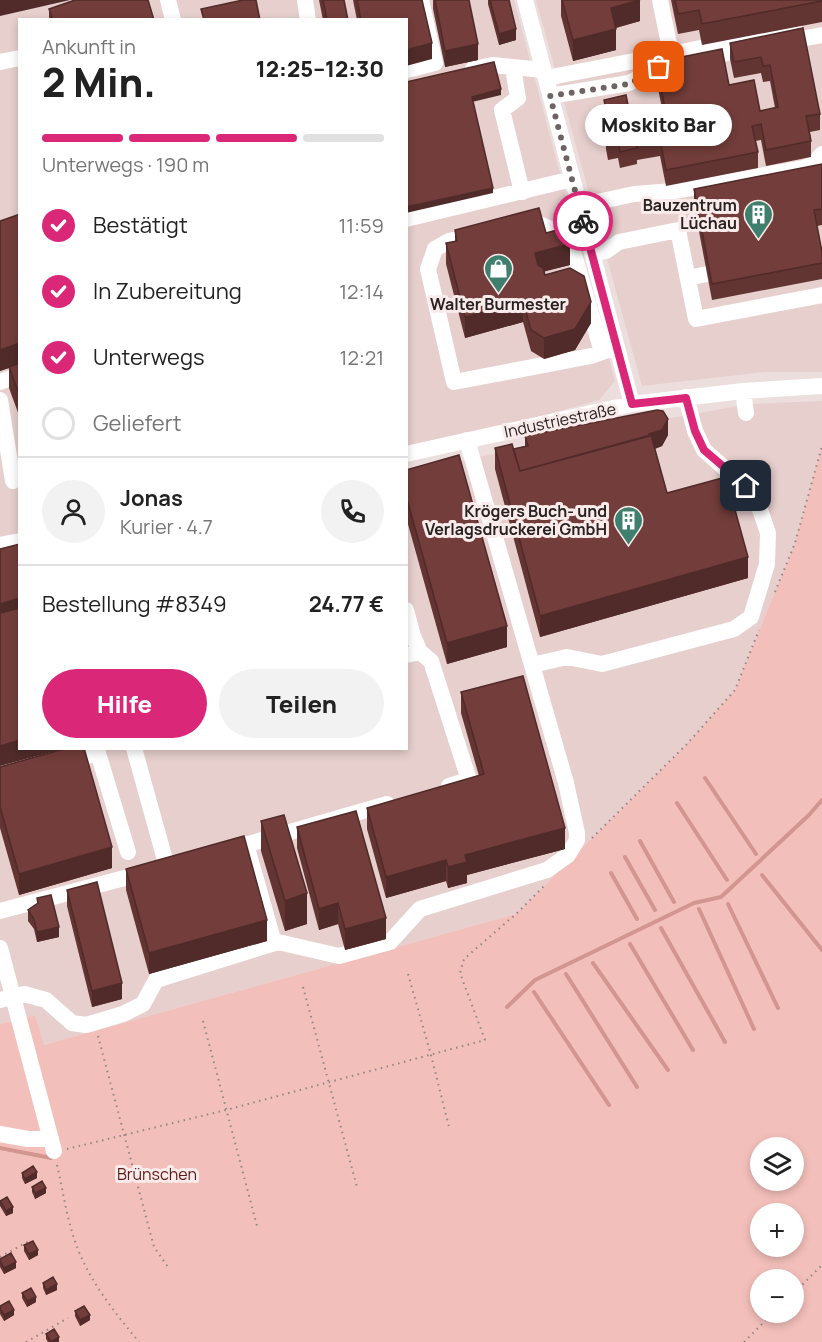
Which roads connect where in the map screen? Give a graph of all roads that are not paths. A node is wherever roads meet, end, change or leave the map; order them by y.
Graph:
1 (168, 0) edge
2 (305, 0) edge
3 (421, 0) edge
4 (525, 0) edge
5 (660, 0) edge
6 (172, 18) edge
7 (308, 18) edge
8 (822, 25) edge
9 (822, 35) edge
10 (670, 54) junction
11 (18, 58) edge
12 (0, 62) edge
13 (513, 68) junction
14 (408, 70) edge
15 (544, 74) junction
16 (408, 82) edge
17 (550, 96) junction
18 (822, 154) edge
19 (572, 179) junction
20 (522, 192) junction
21 (579, 206) junction
22 (408, 219) edge
23 (589, 262) junction
24 (707, 274) edge
25 (688, 278) junction
26 (822, 295) edge
27 (609, 349) junction
28 (18, 376) edge
29 (0, 382) edge
30 (822, 386) edge
31 (743, 391) junction
32 (686, 398) junction
33 (0, 400) edge
34 (632, 404) junction
35 (746, 413) dead end
36 (468, 440) junction
37 (408, 454) edge
38 (11, 480) edge
39 (18, 541) edge
40 (0, 545) edge
41 (408, 617) edge
42 (413, 653) edge
43 (532, 665) junction
44 (135, 750) edge
45 (55, 765) edge
46 (435, 790) edge
47 (402, 800) edge
48 (246, 844) junction
49 (128, 852) dead end
50 (212, 854) edge
51 (0, 911) edge
52 (274, 943) junction
53 (0, 948) edge
54 (6, 998) edge
55 (0, 1134) edge

1 - 6 street
2 - 7 street
3 - 14 street
4 - 15 street
5 - 10 street
8 - 10 street
9 - 17 street
10 - 15 street
11 - 12 street
13 - 15 street
13 - 16 street
13 - 20 street
15 - 17 street
17 - 19 street
18 - 21 street
19 - 20 street
19 - 21 street
20 - 22 street
21 - 23 street
23 - 25 street
23 - 27 street
23 - 27 street
24 - 25 street
25 - 26 street
27 - 34 street
28 - 29 street
30 - 31 street, Industriestraße
31 - 32 street, Industriestraße
31 - 35 street
32 - 34 street, Industriestraße
32 - 43 street
33 - 38 street
34 - 36 street, Industriestraße
36 - 37 street, Industriestraße
36 - 43 street
39 - 40 street
41 - 42 street
42 - 46 street
43 - 52 street
44 - 51 street
45 - 49 street
47 - 48 street
48 - 50 street
48 - 52 street
52 - 54 street
53 - 54 street
54 - 55 street

